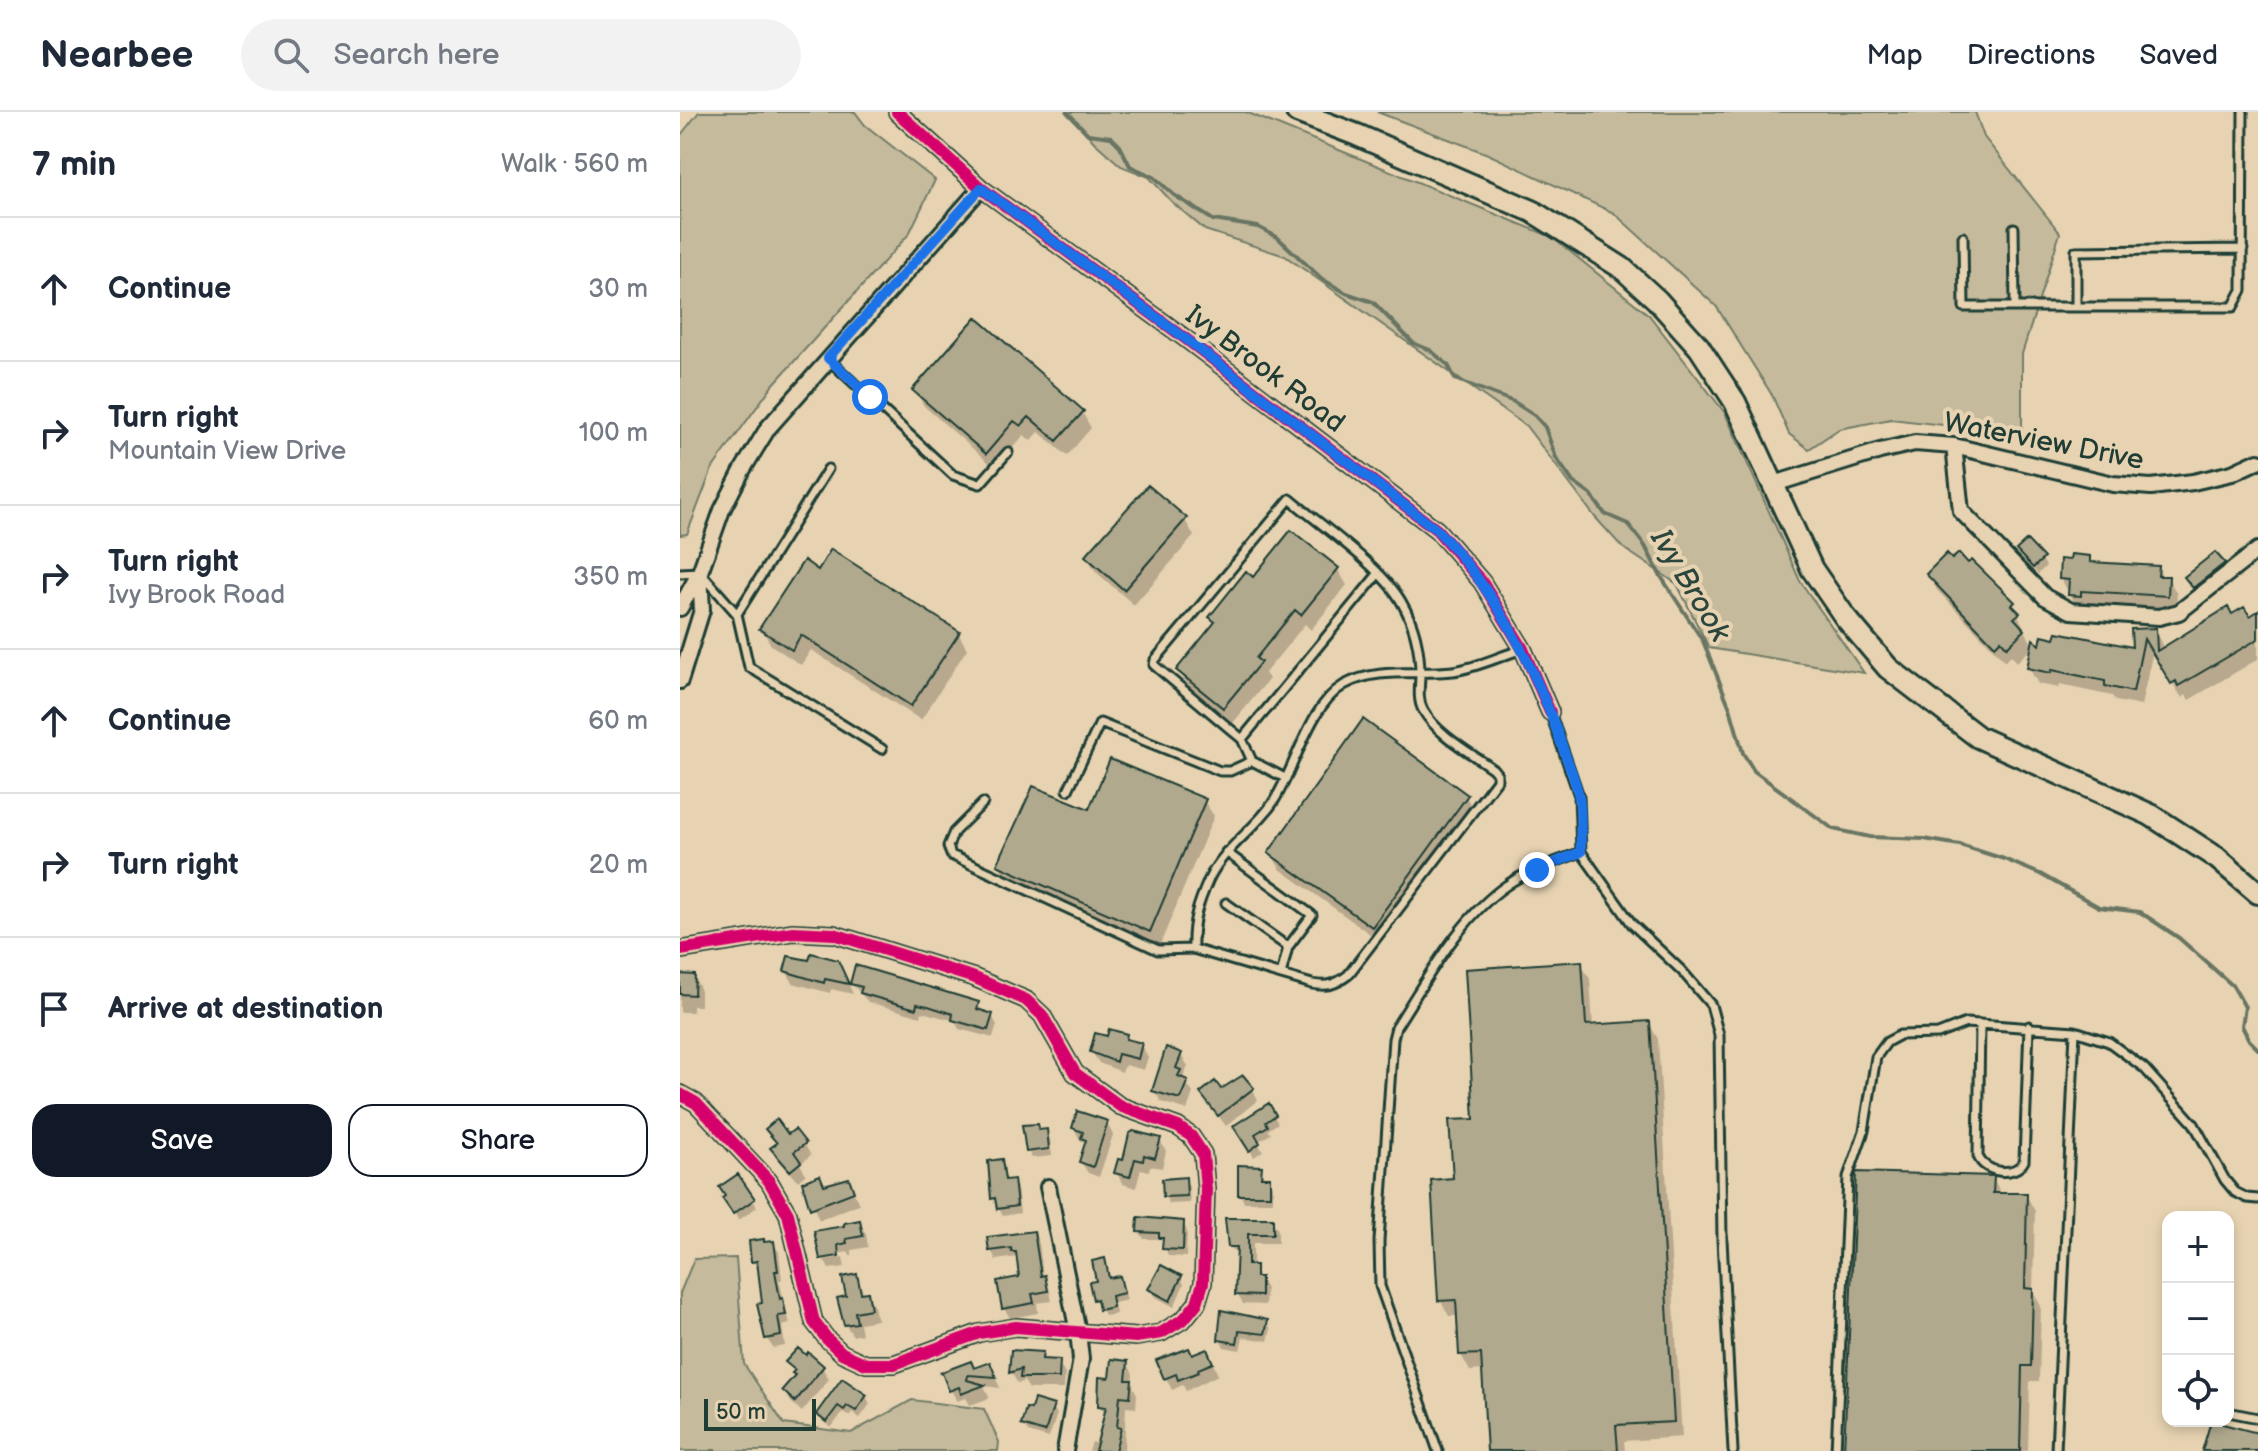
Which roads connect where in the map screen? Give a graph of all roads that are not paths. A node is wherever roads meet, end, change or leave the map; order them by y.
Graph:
1 (897, 112) edge
2 (1297, 112) edge
3 (2243, 112) edge
4 (981, 188) junction
5 (2014, 228) dead end
6 (1963, 237) dead end
7 (2243, 249) junction
8 (2015, 307) junction
9 (2076, 307) junction
10 (828, 358) junction
11 (1954, 446) junction
12 (1008, 452) dead end
13 (2258, 461) edge
14 (828, 469) dead end
15 (1774, 484) junction
16 (2258, 550) edge
17 (700, 572) junction
18 (680, 573) edge
19 (1378, 574) junction
20 (680, 608) edge
21 (737, 614) junction
22 (1523, 649) junction
23 (1420, 672) junction
24 (680, 681) edge
25 (1550, 712) joint
26 (1242, 739) junction
27 (882, 749) dead end
28 (1252, 761) junction
29 (1285, 778) junction
30 (1068, 790) dead end
31 (983, 803) dead end
32 (1226, 852) junction
33 (1581, 852) junction
34 (2258, 893) edge
35 (1226, 903) dead end
36 (1288, 947) junction
37 (1193, 949) junction
38 (680, 950) edge
39 (1281, 975) junction
40 (1980, 1024) junction
41 (2029, 1026) junction
42 (2075, 1031) junction
43 (680, 1094) edge
44 (1048, 1187) dead end
45 (2258, 1199) edge
46 (1078, 1332) junction
47 (2234, 1413) edge
48 (2258, 1418) edge
49 (1065, 1451) edge
50 (1438, 1451) edge
51 (1733, 1451) edge
52 (1836, 1451) edge
53 (2056, 1451) edge

1 - 4 street, Ivy Brook Road
2 - 15 main road
3 - 7 lane
4 - 10 street
4 - 22 street, Ivy Brook Road
5 - 8 lane
6 - 8 lane
7 - 9 lane
7 - 9 lane
8 - 9 lane
10 - 12 lane
10 - 17 street
11 - 13 street, Waterview Drive
11 - 15 street, Waterview Drive
11 - 16 street
14 - 21 lane
15 - 34 main road
17 - 18 lane
17 - 20 street
17 - 21 lane
17 - 24 street
19 - 23 lane
19 - 26 lane
19 - 26 lane
21 - 27 lane
22 - 23 lane
22 - 25 street, Ivy Brook Road
23 - 29 lane
23 - 39 lane
25 - 33 lane
26 - 28 lane
28 - 29 lane
28 - 30 lane
29 - 32 lane
31 - 37 lane
32 - 36 lane
32 - 37 lane
33 - 50 lane
33 - 51 lane
35 - 36 lane
36 - 39 lane
37 - 39 lane
38 - 46 street
40 - 41 lane
40 - 41 lane
40 - 52 lane
41 - 42 lane
42 - 45 lane
42 - 53 lane
43 - 46 street
44 - 46 street
46 - 49 street
47 - 48 lane

